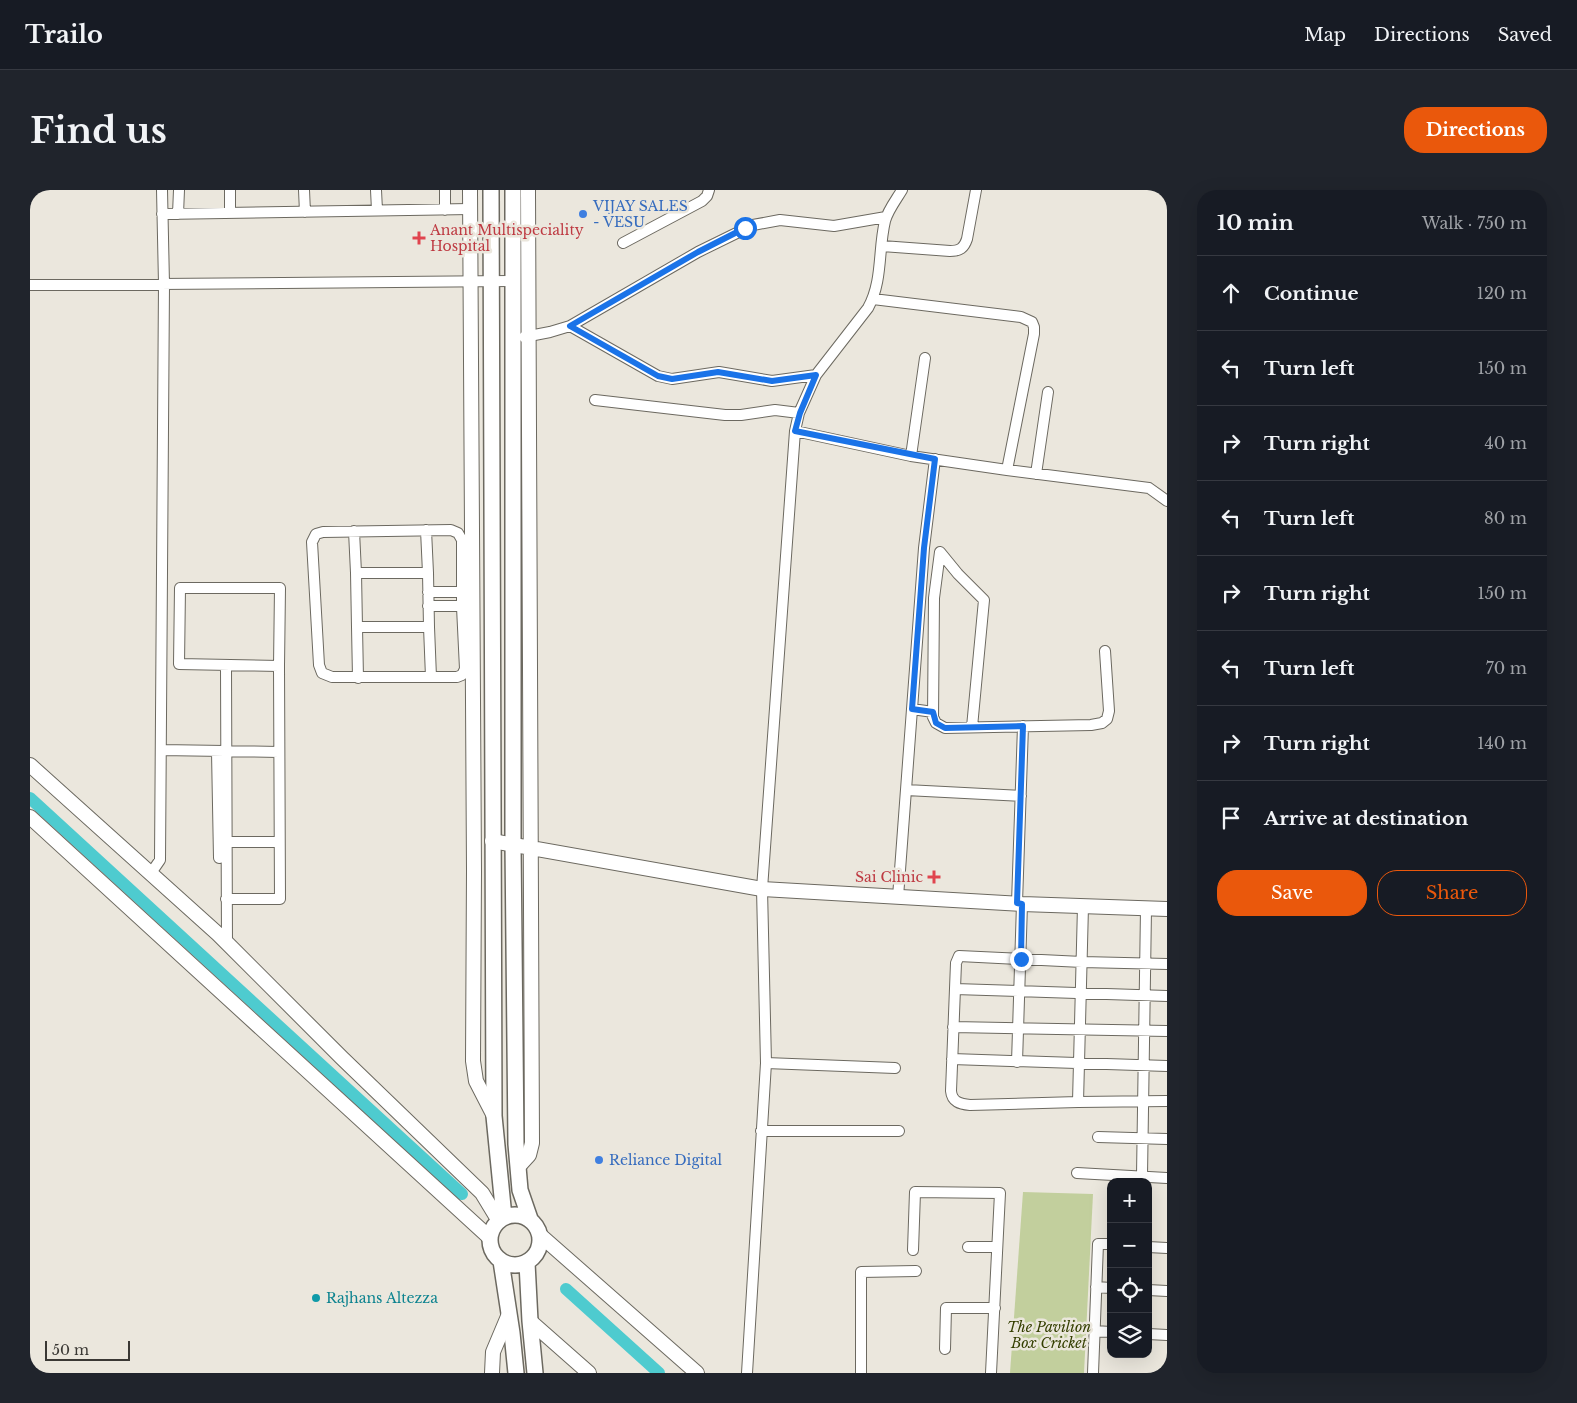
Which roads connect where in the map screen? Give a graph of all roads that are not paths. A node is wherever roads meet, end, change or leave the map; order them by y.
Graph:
1 (162, 190) edge
2 (179, 190) edge
3 (230, 190) edge
4 (304, 190) edge
5 (376, 190) edge
6 (445, 190) edge
7 (470, 190) edge
8 (491, 190) edge
9 (513, 190) edge
10 (528, 190) edge
11 (709, 190) edge
12 (902, 190) edge
13 (976, 190) edge
14 (470, 209) junction
15 (377, 210) junction
16 (445, 210) junction
17 (305, 212) junction
18 (230, 213) junction
19 (162, 214) junction
20 (178, 214) junction
21 (886, 217) junction
22 (623, 243) dead end
23 (882, 246) junction
24 (513, 281) junction
25 (471, 282) junction
26 (491, 282) junction
27 (164, 284) junction
28 (30, 285) edge
29 (873, 299) junction
30 (570, 326) junction
31 (529, 336) junction
32 (513, 339) junction
33 (925, 358) dead end
34 (816, 375) junction
35 (1048, 392) dead end
36 (595, 400) dead end
37 (800, 413) junction
38 (795, 431) junction
39 (911, 456) junction
40 (935, 459) junction
41 (1007, 470) junction
42 (1036, 474) junction
43 (1167, 500) edge
44 (426, 530) junction
45 (354, 532) junction
46 (356, 573) junction
47 (428, 573) junction
48 (428, 592) junction
49 (467, 592) junction
50 (428, 606) junction
51 (467, 606) junction
52 (357, 627) junction
53 (429, 627) junction
54 (1105, 651) dead end
55 (226, 666) junction
56 (279, 666) junction
57 (431, 677) junction
58 (358, 678) junction
59 (912, 709) junction
60 (933, 712) junction
61 (1023, 726) junction
62 (972, 727) junction
63 (161, 750) junction
64 (221, 752) junction
65 (279, 752) junction
66 (30, 765) edge
67 (906, 790) junction
68 (1021, 796) junction
69 (30, 817) edge
70 (492, 841) junction
71 (226, 842) junction
72 (279, 842) junction
73 (512, 844) junction
74 (531, 847) junction
75 (151, 873) junction
76 (762, 889) junction
77 (898, 897) junction
78 (1020, 903) junction
79 (224, 904) junction
80 (1083, 906) junction
81 (1146, 909) junction
82 (1167, 909) edge
83 (224, 940) junction
84 (1021, 959) junction
85 (1082, 962) junction
86 (1145, 963) junction
87 (1167, 964) edge
88 (955, 989) junction
89 (1020, 991) junction
90 (1081, 993) junction
91 (1145, 995) junction
92 (1167, 996) edge
93 (953, 1027) junction
94 (1018, 1028) junction
95 (1080, 1030) junction
96 (1144, 1031) junction
97 (1167, 1032) edge
98 (952, 1059) junction
99 (1017, 1062) junction
100 (766, 1063) junction
101 (1079, 1064) junction
102 (1144, 1065) junction
103 (1167, 1066) edge
104 (895, 1068) dead end
105 (1143, 1101) junction
106 (1167, 1101) edge
107 (1078, 1102) junction
108 (494, 1116) junction
109 (761, 1131) junction
110 (900, 1132) dead end
111 (1098, 1137) dead end
112 (1142, 1138) junction
113 (1167, 1139) edge
114 (518, 1167) junction
115 (1077, 1173) dead end
116 (1142, 1176) junction
117 (1167, 1178) edge
118 (502, 1219) junction
119 (530, 1219) junction
120 (540, 1235) junction
121 (490, 1238) junction
122 (1107, 1244) edge
123 (968, 1247) dead end
124 (1152, 1247) edge
125 (997, 1248) junction
126 (1167, 1248) edge
127 (913, 1250) dead end
128 (501, 1261) junction
129 (527, 1263) junction
130 (916, 1271) dead end
131 (1096, 1287) junction
132 (1107, 1288) edge
133 (1152, 1290) edge
134 (1167, 1292) edge
135 (995, 1308) junction
136 (509, 1314) junction
137 (530, 1321) junction
138 (1094, 1331) junction
139 (1107, 1332) edge
140 (1152, 1334) edge
141 (1167, 1334) edge
142 (945, 1349) dead end
143 (492, 1373) edge
144 (516, 1373) edge
145 (535, 1373) edge
146 (589, 1373) edge
147 (698, 1373) edge
148 (747, 1373) edge
149 (861, 1373) edge
150 (992, 1373) edge
151 (1093, 1373) edge

1 - 19 street
2 - 20 street
3 - 18 street
4 - 17 street
5 - 15 street
6 - 16 street
7 - 14 street
8 - 26 main road
9 - 24 main road
10 - 31 street
11 - 22 street
12 - 21 street
13 - 23 street
14 - 16 street
14 - 25 street
15 - 16 street
15 - 17 street
17 - 18 street
18 - 20 street
19 - 20 street
19 - 27 street
21 - 23 street
21 - 30 street
23 - 29 street
24 - 26 street
24 - 32 main road
25 - 26 street
25 - 27 street
25 - 49 street
26 - 70 main road
27 - 28 street
27 - 63 street
29 - 34 street
29 - 41 street
30 - 31 street
30 - 34 street
31 - 32 street
31 - 74 street
32 - 73 main road
33 - 39 street
34 - 37 street
35 - 42 street
36 - 37 street
37 - 38 street
38 - 39 street
38 - 76 street
39 - 40 street
40 - 41 street
40 - 59 street
41 - 42 street
42 - 43 street
44 - 45 street
44 - 47 street
44 - 49 street
45 - 46 street
45 - 58 street
46 - 47 street
46 - 52 street
47 - 48 street
48 - 49 street
48 - 50 street
49 - 51 street
50 - 51 street
50 - 53 street
51 - 57 street
51 - 108 street
52 - 53 street
52 - 58 street
53 - 57 street
54 - 61 street
55 - 56 street
55 - 56 street
55 - 64 street
56 - 65 street
57 - 58 street
59 - 60 street
59 - 67 street
60 - 62 street
60 - 62 street
61 - 62 street
61 - 68 street
63 - 64 street
63 - 75 street
64 - 65 street
64 - 71 street
64 - 79 street
65 - 72 street
66 - 75 street
67 - 68 street
67 - 77 street
68 - 78 street
69 - 121 street
70 - 73 street
70 - 108 main road
71 - 72 street
71 - 79 street
72 - 79 street
73 - 74 street
73 - 114 main road
74 - 76 street
74 - 114 street
75 - 83 street
76 - 77 street
76 - 100 street
77 - 78 street
78 - 80 street
78 - 84 street
79 - 83 street
80 - 81 street
80 - 85 street
81 - 82 street
81 - 86 street
83 - 118 street
84 - 85 street
84 - 88 street
84 - 89 street
85 - 86 street
85 - 90 street
86 - 87 street
86 - 91 street
88 - 89 street
88 - 93 street
89 - 90 street
89 - 94 street
90 - 91 street
90 - 95 street
91 - 92 street
91 - 96 street
93 - 94 street
93 - 98 street
94 - 95 street
94 - 99 street
95 - 96 street
95 - 101 street
96 - 97 street
96 - 102 street
98 - 99 street
98 - 107 street
99 - 101 street
100 - 104 street
100 - 109 street
101 - 102 street
101 - 107 street
102 - 103 street
102 - 105 street
105 - 106 street
105 - 107 street
105 - 112 street
108 - 118 main road
109 - 110 street
109 - 148 street
111 - 112 street
112 - 113 street
112 - 116 street
114 - 119 main road
115 - 116 street
116 - 117 street
118 - 119 main road
118 - 121 main road
119 - 120 main road
120 - 129 main road
120 - 147 street
121 - 128 main road
122 - 131 street
123 - 125 street
124 - 126 street
125 - 127 street
125 - 135 street
128 - 129 main road
128 - 136 main road
129 - 137 main road
130 - 149 street
131 - 132 street
131 - 138 street
133 - 134 street
135 - 142 street
135 - 150 street
136 - 143 street
136 - 144 main road
137 - 145 main road
137 - 146 street
138 - 139 street
138 - 151 street
140 - 141 street

